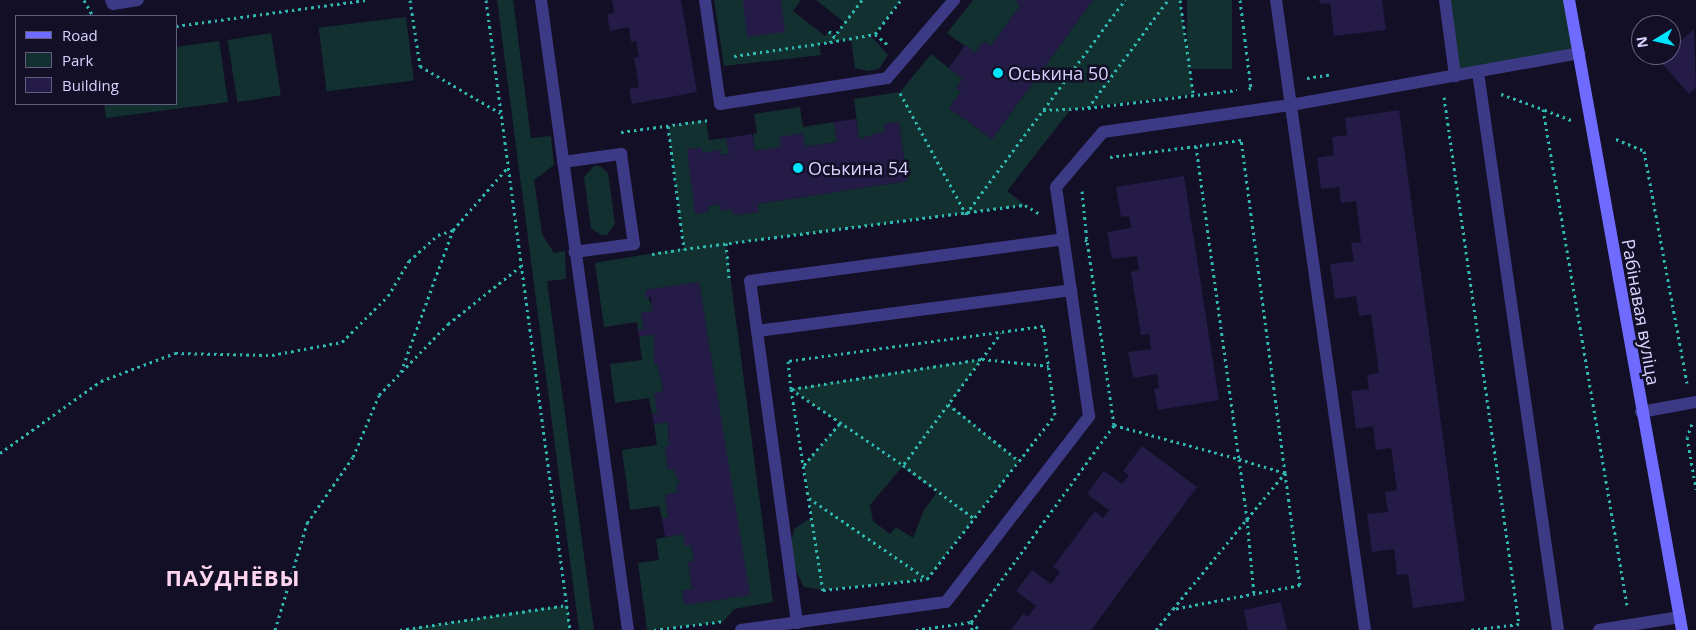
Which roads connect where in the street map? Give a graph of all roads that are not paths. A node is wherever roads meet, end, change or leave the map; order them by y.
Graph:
1 (111, 0) edge
2 (138, 0) edge
3 (541, 0) edge
4 (706, 0) edge
5 (954, 0) edge
6 (1276, 0) edge
7 (1445, 0) edge
8 (1569, 0) edge
9 (1579, 53) junction
10 (1478, 72) junction
11 (1455, 76) junction
12 (1291, 106) junction
13 (563, 162) junction
14 (1063, 239) junction
15 (575, 252) junction
16 (1071, 290) junction
17 (757, 332) junction
18 (1696, 402) edge
19 (1641, 412) junction
20 (797, 623) junction
21 (1681, 624) edge
22 (628, 630) edge
23 (741, 630) edge
24 (1365, 630) edge
25 (1558, 630) edge
26 (1599, 630) edge

1 - 2 street
3 - 13 street
4 - 5 street
6 - 12 street
7 - 11 street
8 - 9 street, Рабінавая вуліца
9 - 10 street
9 - 19 street, Рабінавая вуліца
10 - 11 street
10 - 25 street
11 - 12 street
12 - 14 street
12 - 24 street
13 - 15 street
13 - 15 street
14 - 16 street
14 - 17 street
15 - 22 street
16 - 17 street
16 - 20 street
17 - 20 street
18 - 19 street
19 - 21 street, Рабінавая вуліца
20 - 23 street
21 - 26 street

